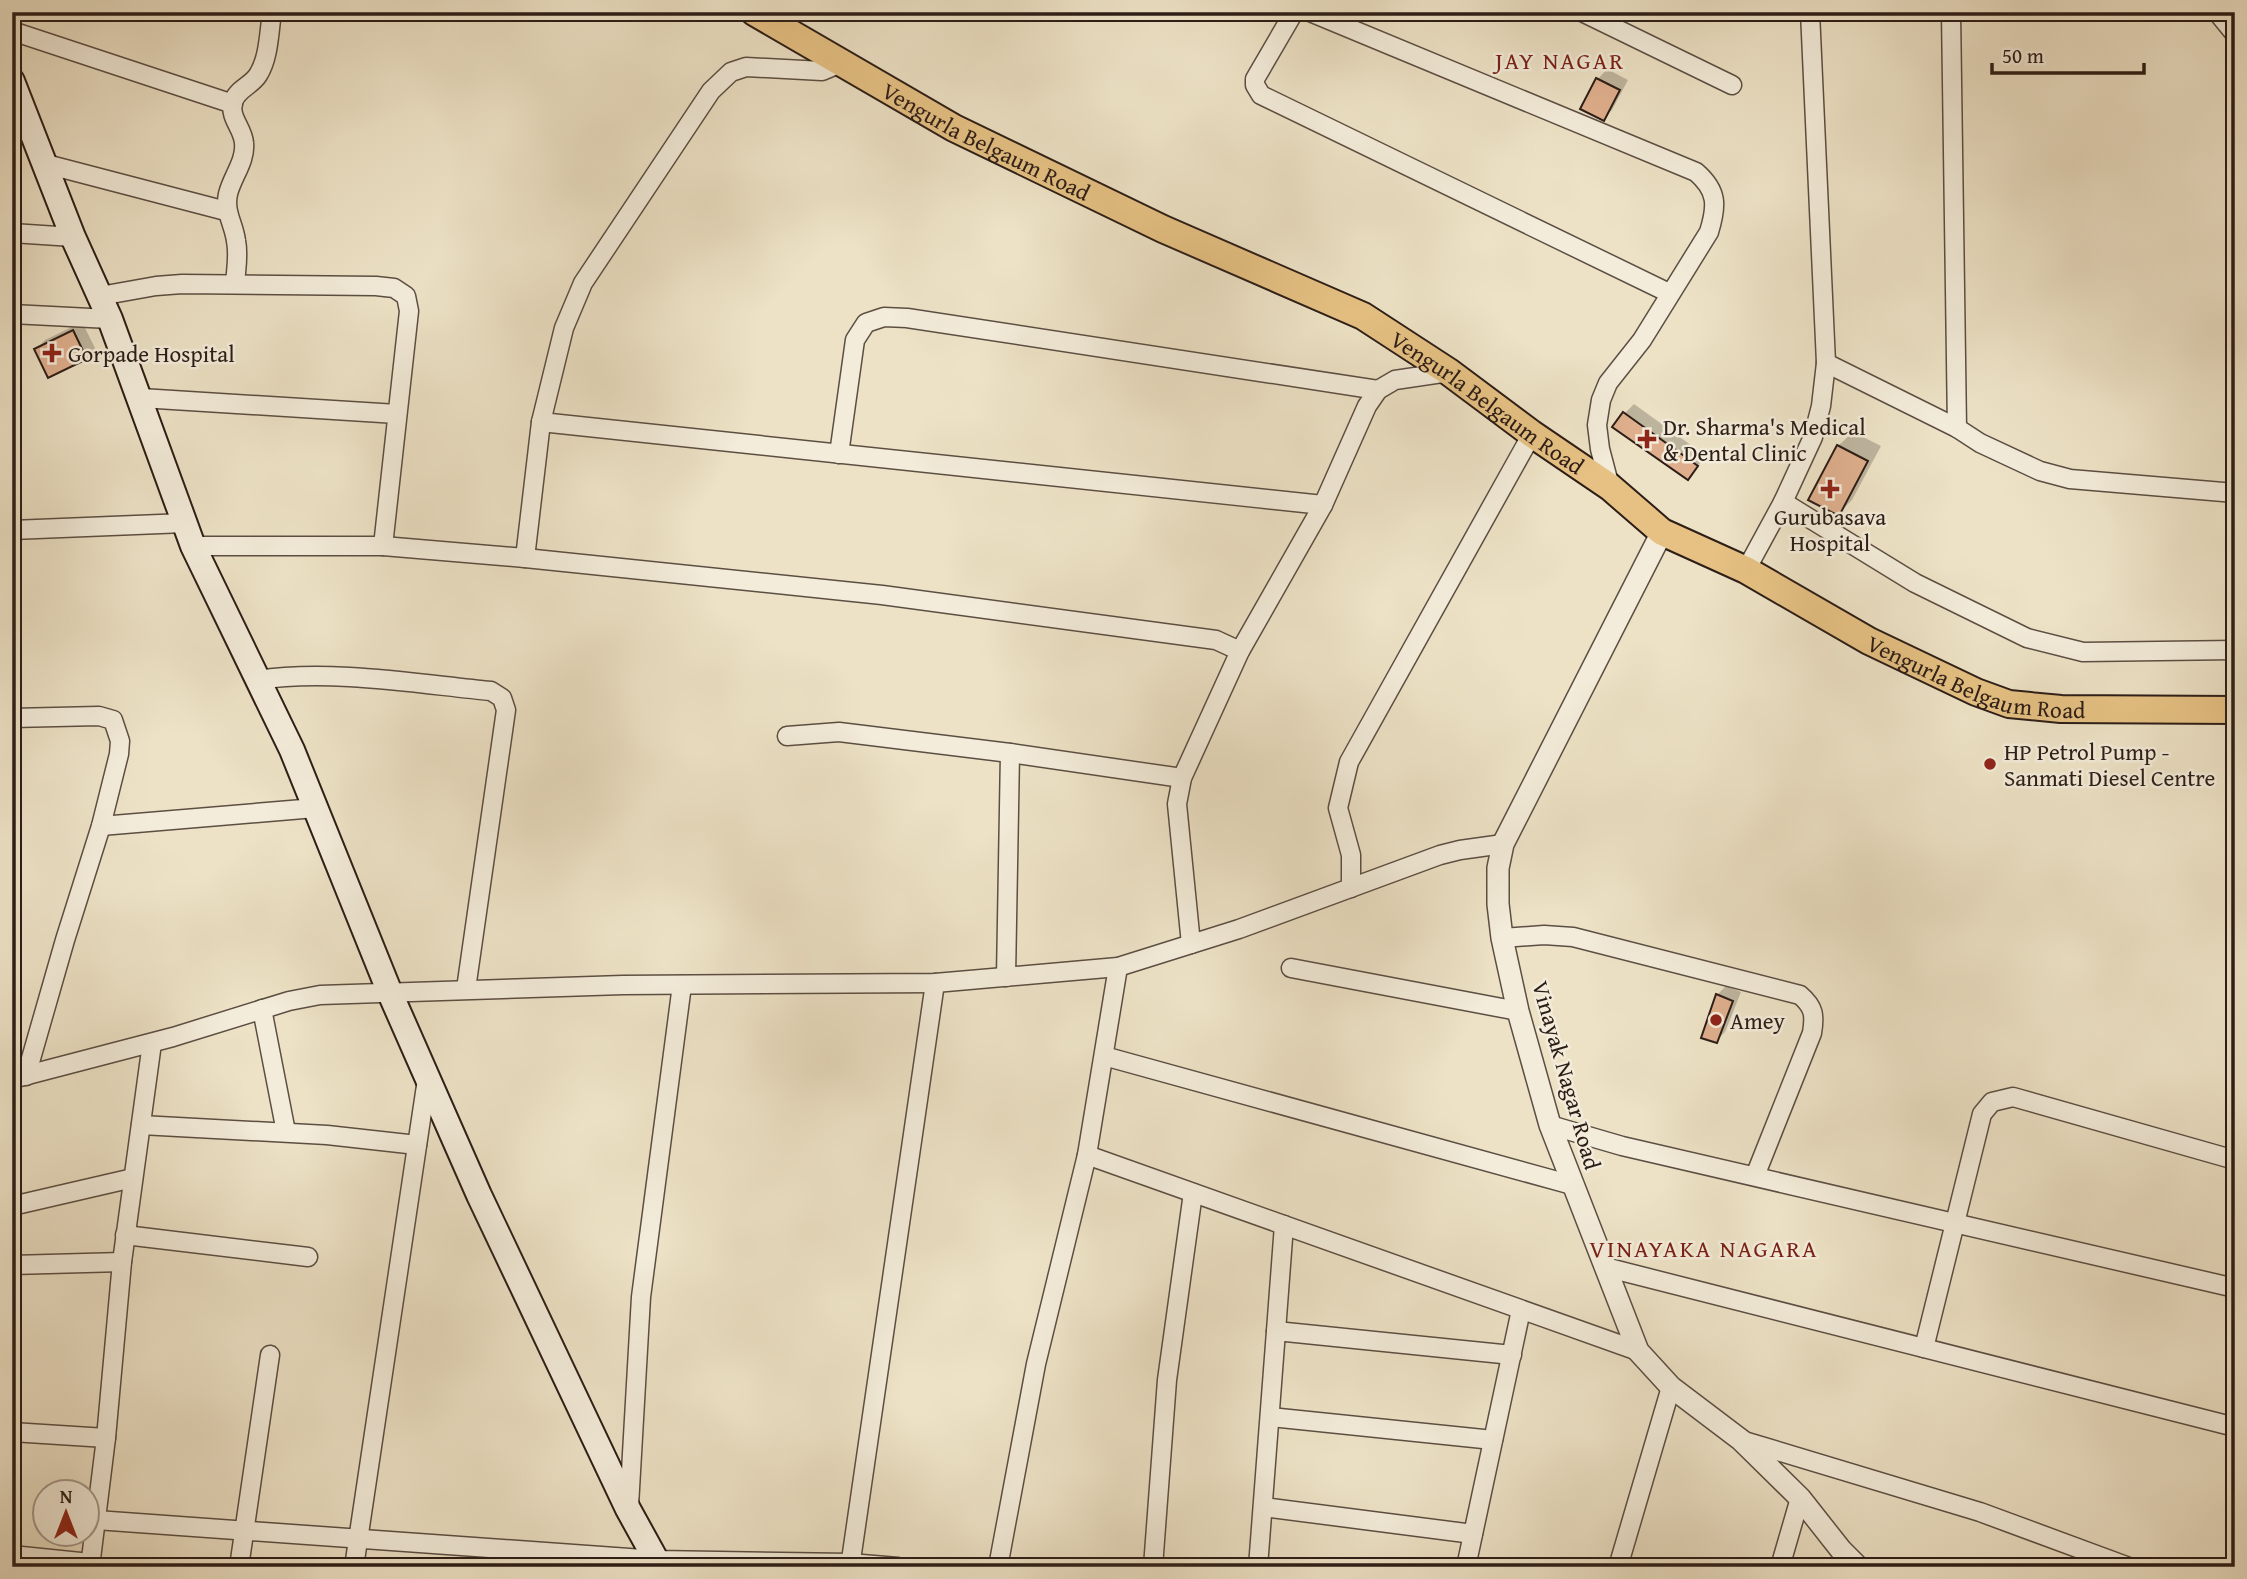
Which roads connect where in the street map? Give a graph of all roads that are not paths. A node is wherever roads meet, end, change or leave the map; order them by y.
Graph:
1 (272, 12) edge
2 (754, 12) edge
3 (1294, 12) edge
4 (1310, 12) edge
5 (1582, 12) edge
6 (1810, 12) edge
7 (1951, 12) edge
8 (2217, 12) edge
9 (12, 31) edge
10 (2235, 34) edge
11 (841, 63) junction
12 (12, 80) edge
13 (1732, 85) dead end
14 (233, 104) junction
15 (22, 128) edge
16 (46, 164) junction
17 (226, 211) junction
18 (12, 233) edge
19 (73, 237) junction
20 (235, 284) junction
21 (1669, 293) junction
22 (100, 296) junction
23 (12, 314) edge
24 (110, 319) junction
25 (1826, 363) junction
26 (1449, 372) junction
27 (1378, 390) junction
28 (141, 398) junction
29 (397, 414) junction
30 (541, 422) junction
31 (1957, 428) junction
32 (1532, 434) junction
33 (839, 454) junction
34 (1610, 487) junction
35 (2235, 493) edge
36 (1783, 502) junction
37 (1323, 505) junction
38 (12, 530) edge
39 (1661, 532) junction
40 (189, 534) junction
41 (383, 546) junction
42 (525, 558) junction
43 (1746, 570) junction
44 (2235, 650) edge
45 (1240, 651) junction
46 (258, 680) junction
47 (2235, 710) edge
48 (12, 718) edge
49 (787, 736) dead end
50 (1010, 753) junction
51 (1182, 778) junction
52 (315, 808) junction
53 (101, 825) junction
54 (1503, 844) junction
55 (1351, 888) junction
56 (1502, 938) junction
57 (1191, 944) junction
58 (1118, 967) junction
59 (1291, 968) dead end
60 (1006, 977) junction
61 (935, 984) junction
62 (682, 985) junction
63 (466, 989) junction
64 (390, 993) junction
65 (262, 1009) junction
66 (1518, 1011) junction
67 (152, 1043) junction
68 (1104, 1056) junction
69 (19, 1077) edge
70 (427, 1077) junction
71 (141, 1125) junction
72 (1550, 1125) junction
73 (286, 1132) junction
74 (417, 1144) junction
75 (1087, 1155) junction
76 (2235, 1160) edge
77 (1755, 1176) junction
78 (133, 1178) junction
79 (1572, 1185) junction
80 (1193, 1193) junction
81 (12, 1206) edge
82 (1955, 1223) junction
83 (1284, 1225) junction
84 (125, 1235) junction
85 (308, 1257) dead end
86 (122, 1262) junction
87 (12, 1265) edge
88 (1605, 1267) junction
89 (2235, 1288) edge
90 (1521, 1310) junction
91 (1276, 1331) junction
92 (1924, 1348) junction
93 (1638, 1351) junction
94 (270, 1355) dead end
95 (1511, 1355) junction
96 (1671, 1387) junction
97 (1270, 1417) junction
98 (2235, 1427) edge
99 (12, 1432) edge
100 (106, 1438) junction
101 (1493, 1440) junction
102 (1741, 1440) junction
103 (101, 1478) edge
104 (1800, 1498) junction
105 (1263, 1507) junction
106 (628, 1509) junction
107 (102, 1520) edge
108 (244, 1531) junction
109 (1473, 1534) junction
110 (358, 1538) junction
111 (12, 1555) edge
112 (595, 1561) edge
113 (659, 1564) edge
114 (90, 1565) edge
115 (850, 1565) edge
116 (239, 1567) edge
117 (354, 1567) edge
118 (898, 1567) edge
119 (998, 1567) edge
120 (1153, 1567) edge
121 (1258, 1567) edge
122 (1466, 1567) edge
123 (1618, 1567) edge
124 (1780, 1567) edge
125 (1858, 1567) edge
126 (2129, 1567) edge

1 - 14 street
2 - 11 main road, Vengurla Belgaum Road
3 - 21 street
4 - 21 street
5 - 13 street
6 - 25 street
7 - 31 street
8 - 10 street
9 - 14 street
11 - 26 main road, Vengurla Belgaum Road
11 - 30 street
12 - 15 main road
14 - 17 street
15 - 16 main road
16 - 17 street
16 - 19 main road
17 - 20 street
18 - 19 street
19 - 22 main road
20 - 22 street
20 - 29 street
21 - 34 street
22 - 24 main road
23 - 24 street
24 - 28 main road
25 - 31 street
25 - 36 street
26 - 27 street
26 - 32 main road, Vengurla Belgaum Road
27 - 33 street
27 - 37 street
28 - 29 street
28 - 40 main road
29 - 41 street
30 - 33 street
30 - 42 street
31 - 35 street
32 - 34 main road, Vengurla Belgaum Road
32 - 55 street
33 - 37 street
34 - 39 main road, Vengurla Belgaum Road
36 - 43 street
36 - 44 street
37 - 45 street
38 - 40 street
39 - 43 main road, Vengurla Belgaum Road
39 - 54 street, Vinayak Nagar Road
40 - 41 street
40 - 46 main road
41 - 42 street
42 - 45 street
43 - 47 main road, Vengurla Belgaum Road
45 - 51 street
46 - 52 main road
46 - 63 street
48 - 53 street
49 - 50 street
50 - 51 street
50 - 60 street
51 - 57 street
52 - 53 street
52 - 64 main road
53 - 69 street
54 - 55 street
54 - 56 street, Vinayak Nagar Road
55 - 57 street
56 - 66 street, Vinayak Nagar Road
56 - 77 street
57 - 58 street
58 - 60 street
58 - 68 street
59 - 66 street
60 - 61 street
61 - 62 street
61 - 115 street
62 - 63 street
62 - 106 street
63 - 64 street
64 - 65 street
64 - 70 main road
65 - 67 street
65 - 73 street
66 - 72 street, Vinayak Nagar Road
67 - 69 street
67 - 71 street
68 - 75 street
68 - 79 street
70 - 74 street
70 - 106 main road
71 - 73 street
71 - 78 street
72 - 77 street
72 - 79 street, Vinayak Nagar Road
73 - 74 street
74 - 110 street
75 - 80 street
75 - 119 street
76 - 82 street
77 - 82 street
78 - 81 street
78 - 84 street
79 - 88 street, Vinayak Nagar Road
80 - 83 street
80 - 120 street
82 - 89 street
82 - 92 street
83 - 90 street
83 - 91 street
84 - 85 street
84 - 86 street
86 - 87 street
86 - 100 street
88 - 92 street
88 - 93 street, Vinayak Nagar Road
90 - 93 street
90 - 95 street
91 - 95 street
91 - 97 street
92 - 98 street
93 - 96 street, Vinayak Nagar Road
94 - 108 street
95 - 101 street
96 - 102 street, Vinayak Nagar Road
96 - 123 street
97 - 101 street
97 - 105 street
99 - 100 street
100 - 103 street
101 - 109 street
102 - 104 street, Vinayak Nagar Road
102 - 126 street
104 - 124 street
104 - 125 street, Vinayak Nagar Road
105 - 109 street
105 - 121 street
106 - 113 main road
107 - 108 street
108 - 110 street
108 - 116 street
109 - 122 street
110 - 112 street
110 - 117 street
111 - 114 street
112 - 113 street
113 - 115 street
115 - 118 street

